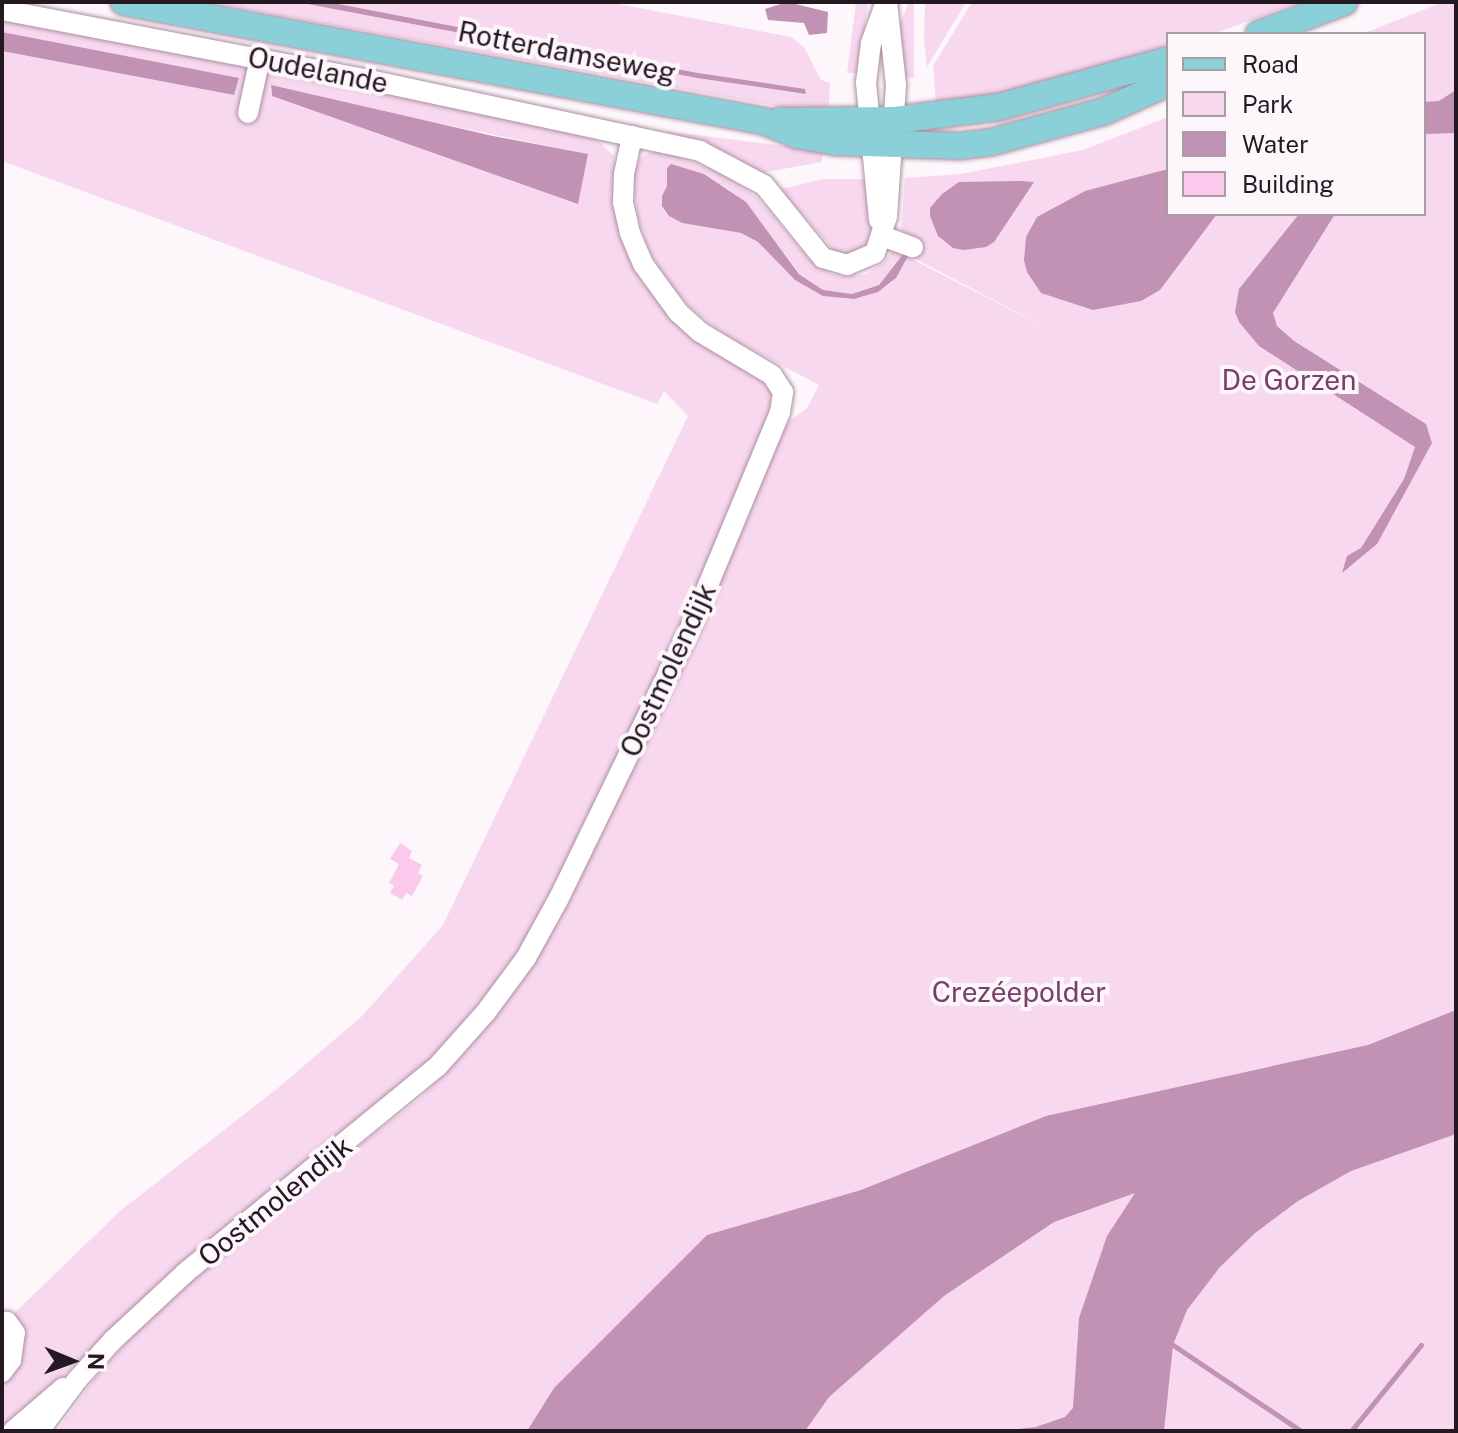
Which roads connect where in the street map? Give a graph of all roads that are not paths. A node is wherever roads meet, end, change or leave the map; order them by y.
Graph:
1 (124, 2) edge
2 (886, 2) edge
3 (1344, 2) edge
4 (2, 10) edge
5 (1264, 32) edge
6 (260, 58) junction
7 (1166, 61) edge
8 (1166, 84) edge
9 (248, 113) dead end
10 (882, 132) junction
11 (632, 136) junction
12 (882, 236) junction
13 (913, 247) dead end
14 (7, 1322) dead end
15 (2, 1372) edge
16 (77, 1380) junction
17 (13, 1431) edge
18 (39, 1431) edge

1 - 10 main road, Rotterdamseweg
2 - 10 street
2 - 10 street
3 - 5 main road
4 - 6 street, Oudelande
6 - 9 street
6 - 11 street, Oudelande
7 - 10 main road, Rotterdamseweg
8 - 10 main road, Rotterdamseweg
10 - 12 street
11 - 12 street
11 - 16 street, Oostmolendijk
12 - 13 street
14 - 15 street
16 - 17 street, Oostmolendijk
16 - 18 street, Oostmolendijk

